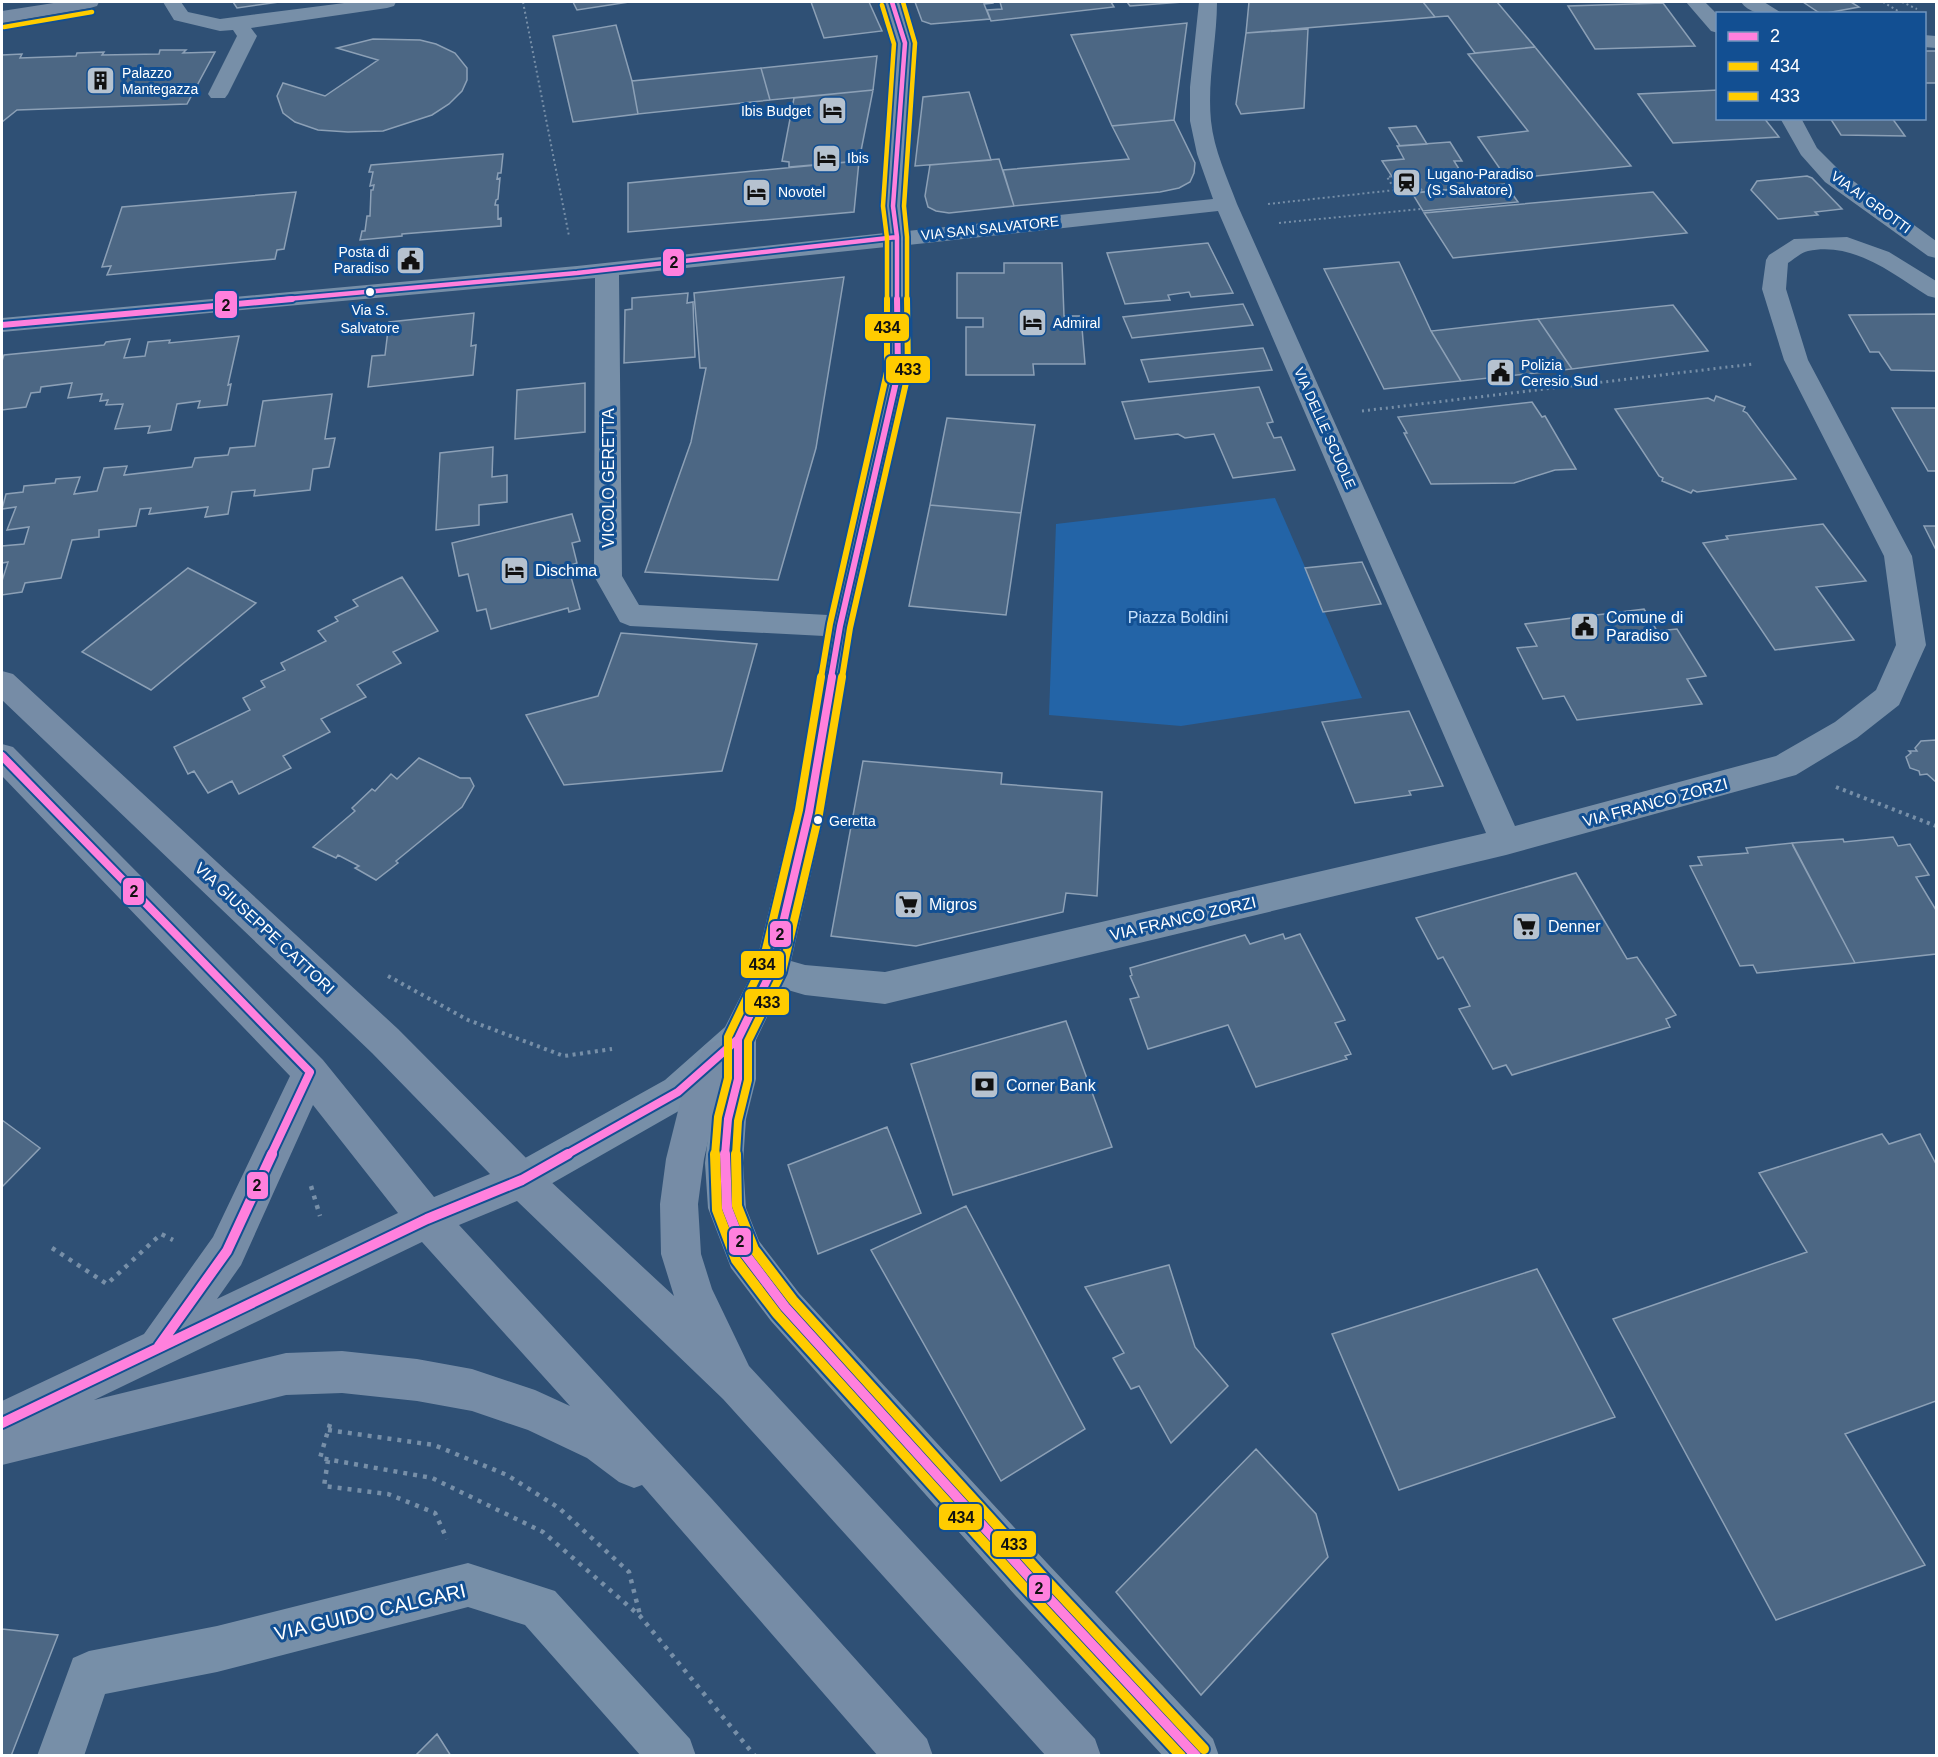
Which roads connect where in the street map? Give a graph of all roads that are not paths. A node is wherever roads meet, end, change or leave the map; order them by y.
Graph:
1 (90, 2) edge
2 (172, 2) edge
3 (387, 2) edge
4 (892, 2) edge
5 (1208, 2) edge
6 (1695, 2) edge
7 (1750, 2) edge
8 (1770, 12) edge
9 (2, 17) edge
10 (238, 24) junction
11 (1716, 25) edge
12 (218, 94) dead end
13 (1791, 120) edge
14 (1226, 204) junction
15 (897, 237) junction
16 (1936, 251) edge
17 (607, 269) junction
18 (1936, 291) edge
19 (2, 325) edge
20 (840, 626) junction
21 (2, 682) edge
22 (2, 756) edge
23 (1506, 842) junction
24 (772, 970) junction
25 (728, 1048) junction
26 (310, 1072) junction
27 (522, 1180) junction
28 (428, 1219) junction
29 (157, 1349) junction
30 (738, 1384) junction
31 (2, 1423) edge
32 (2, 1444) edge
33 (697, 1514) junction
34 (60, 1755) edge
35 (673, 1755) edge
36 (910, 1755) edge
37 (1078, 1755) edge
38 (1196, 1755) edge

1 - 9 main road
2 - 10 street
3 - 10 street
4 - 15 street
5 - 14 street, VIA DELLE SCUOLE
6 - 11 street
7 - 8 street
10 - 12 street
13 - 16 street, VIA AI GROTTI
14 - 15 street, VIA SAN SALVATORE
14 - 23 street, VIA DELLE SCUOLE
15 - 17 street, VIA SAN SALVATORE
15 - 20 street
17 - 19 street, VIA SAN SALVATORE
17 - 20 street, VICOLO GERETTA
18 - 23 street, VIA FRANCO ZORZI
20 - 24 street
21 - 27 main road, VIA GIUSEPPE CATTORI
22 - 26 main road
23 - 24 street, VIA FRANCO ZORZI
24 - 25 street
25 - 27 street
25 - 30 main road
25 - 38 street
26 - 28 main road
26 - 29 main road
27 - 28 main road
27 - 30 main road, VIA GIUSEPPE CATTORI
28 - 29 main road
28 - 33 main road
29 - 31 main road
30 - 37 main road
32 - 33 main road
33 - 36 main road
34 - 35 street, VIA GUIDO CALGARI

